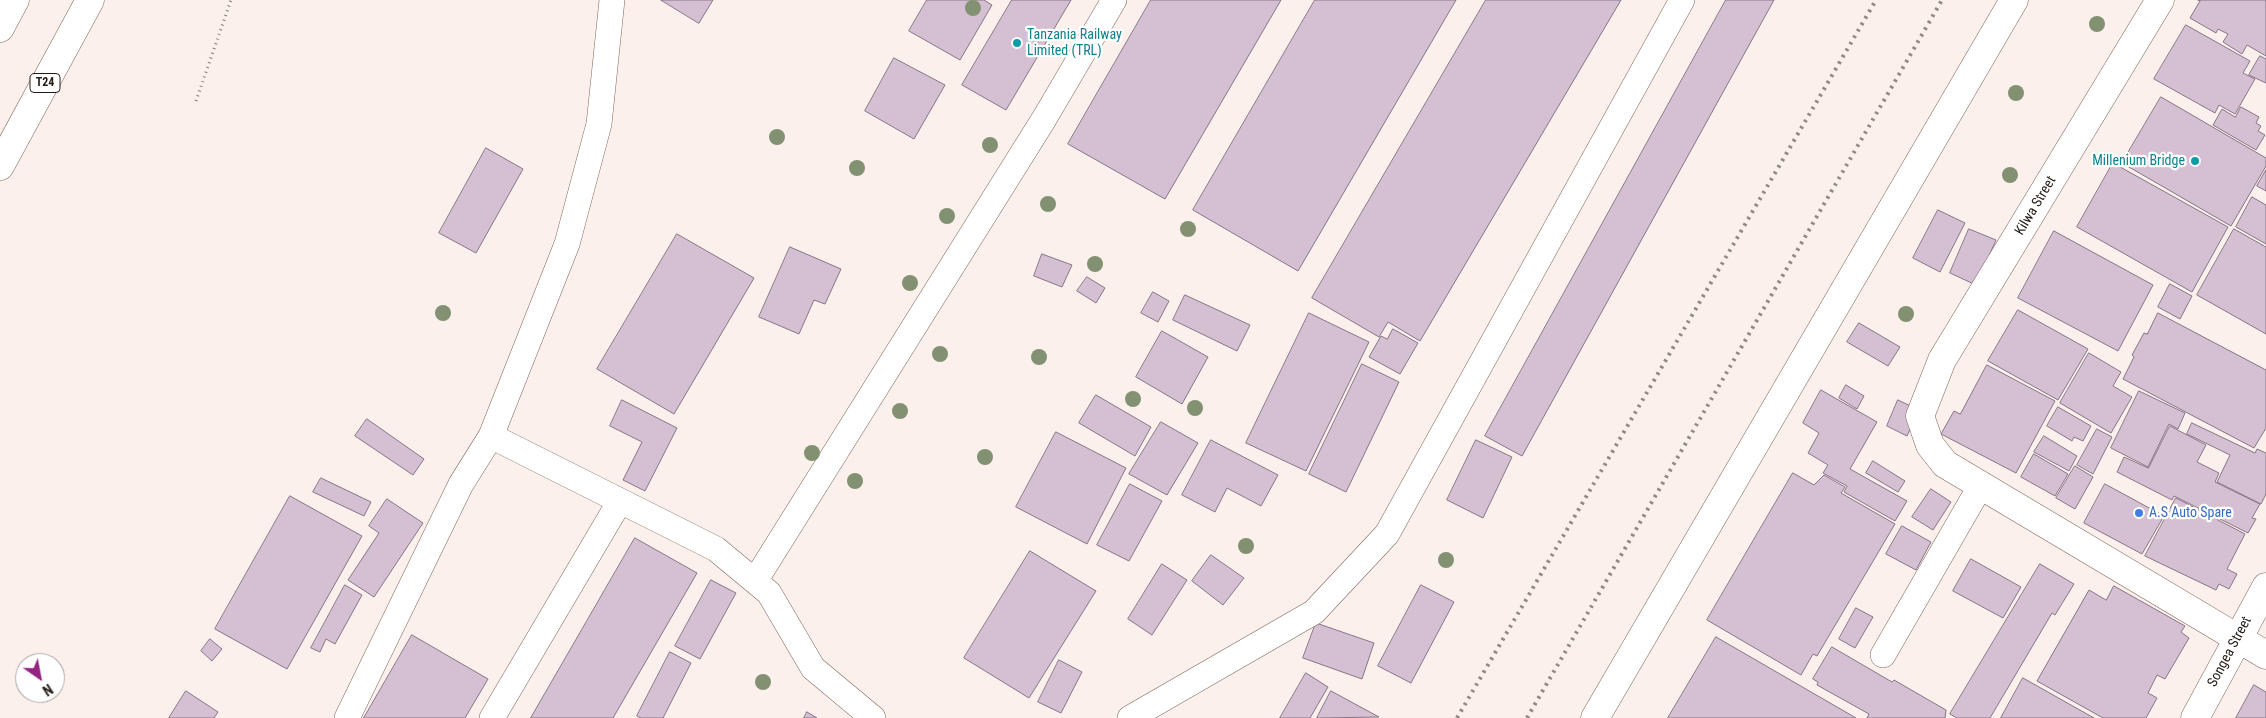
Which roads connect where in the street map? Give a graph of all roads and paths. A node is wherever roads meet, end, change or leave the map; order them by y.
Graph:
1 (15, 0) edge
2 (90, 0) edge
3 (231, 0) edge
4 (612, 0) edge
5 (1114, 0) edge
6 (1682, 0) edge
7 (2014, 0) edge
8 (2160, 0) edge
9 (0, 28) edge
10 (196, 101) dead end
11 (0, 166) edge
12 (491, 436) junction
13 (1981, 486) junction
14 (620, 501) junction
15 (754, 581) junction
16 (2266, 587) edge
17 (2238, 639) junction
18 (1883, 655) dead end
19 (2266, 655) edge
20 (869, 717) edge
21 (348, 718) edge
22 (492, 718) edge
23 (1130, 718) edge
24 (1595, 718) edge
25 (2195, 718) edge

1 - 9 main road
2 - 11 main road, T24
3 - 10 path
4 - 12 lane
5 - 15 lane
6 - 23 lane
7 - 24 main road
8 - 13 main road, Kilwa Street
12 - 14 lane
12 - 21 lane
13 - 17 main road
13 - 18 lane
14 - 15 lane
14 - 22 lane
15 - 20 lane
16 - 17 main road, Songea Street
17 - 19 main road
17 - 25 main road, Songea Street

